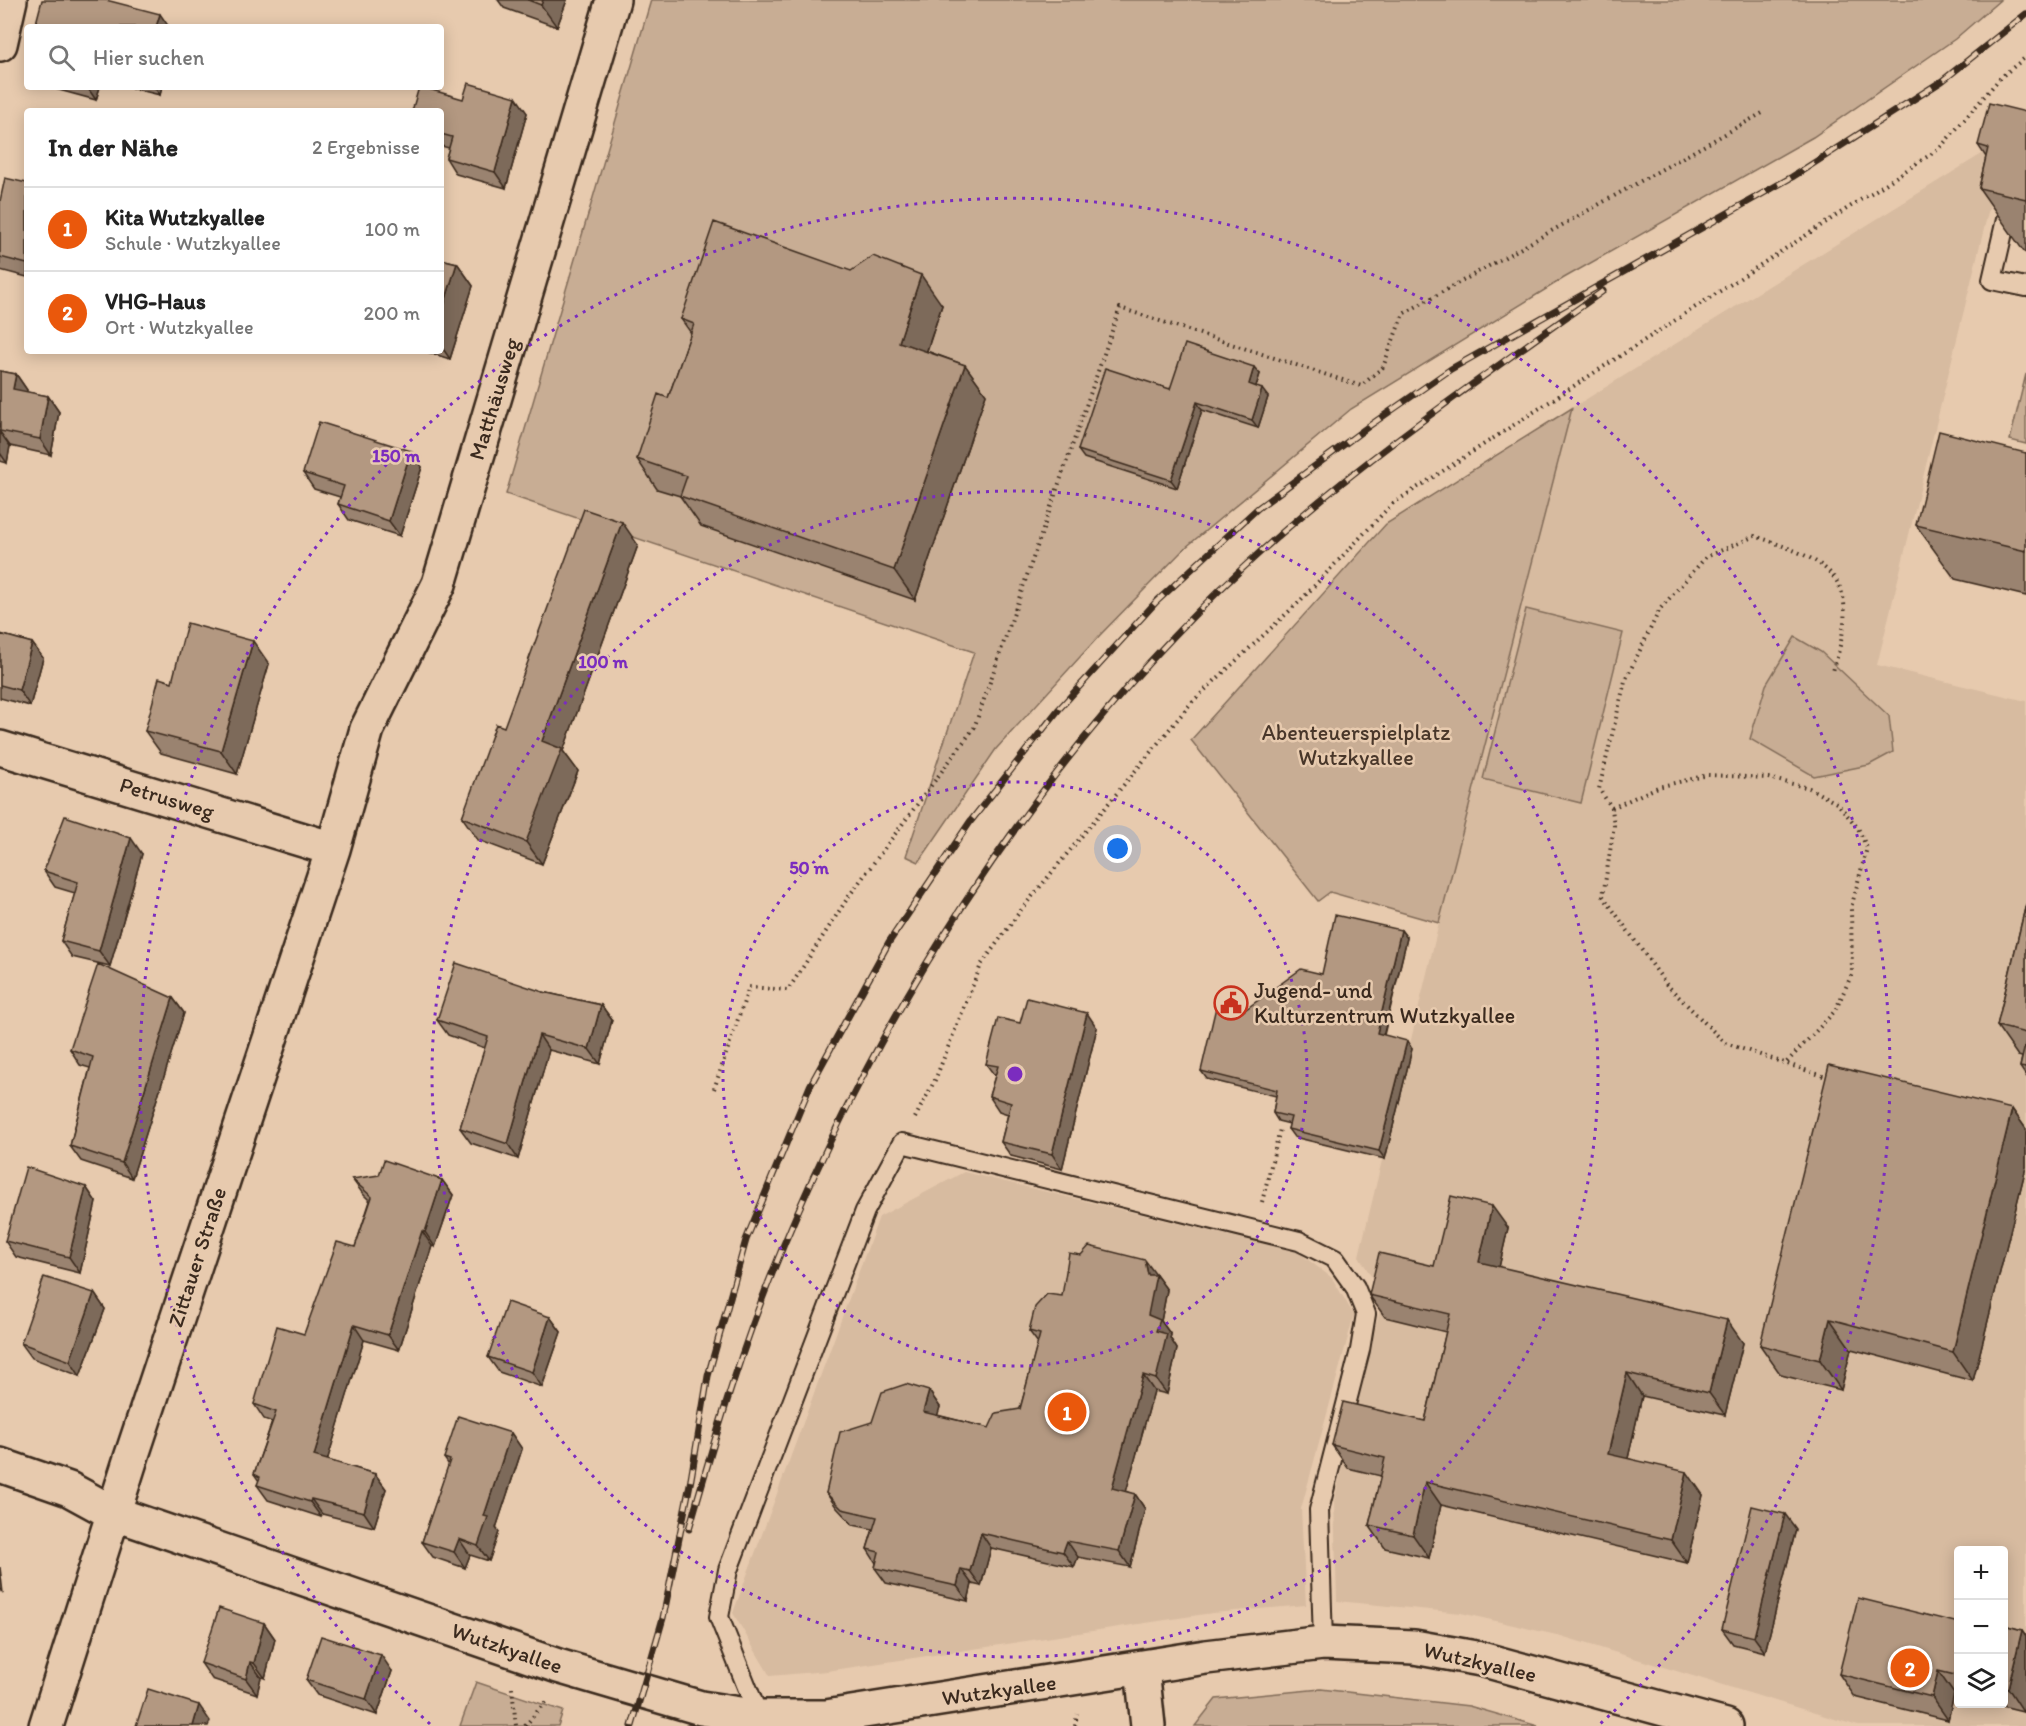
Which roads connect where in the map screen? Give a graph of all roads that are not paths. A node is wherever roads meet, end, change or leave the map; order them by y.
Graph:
1 (10, 0) edge
2 (613, 0) edge
3 (0, 44) edge
4 (2013, 188) edge
5 (2026, 287) edge
6 (0, 748) edge
7 (350, 789) joint
8 (333, 849) junction
9 (0, 1465) edge
10 (113, 1513) junction
11 (1323, 1642) junction
12 (1142, 1668) junction
13 (698, 1717) edge
14 (759, 1718) junction
15 (45, 1726) edge
16 (1148, 1726) edge
17 (1726, 1726) edge

1 - 3 street
2 - 7 street, Matthäusweg
4 - 5 lane
6 - 8 street, Petrusweg
7 - 8 street, Zittauer Straße
8 - 10 street, Zittauer Straße
9 - 10 street, Wutzkyallee
10 - 13 street, Wutzkyallee
10 - 15 street, Zittauer Straße
11 - 12 street, Wutzkyallee
11 - 14 lane
11 - 17 street, Wutzkyallee
12 - 14 street, Wutzkyallee
12 - 16 street
13 - 14 street, Wutzkyallee

